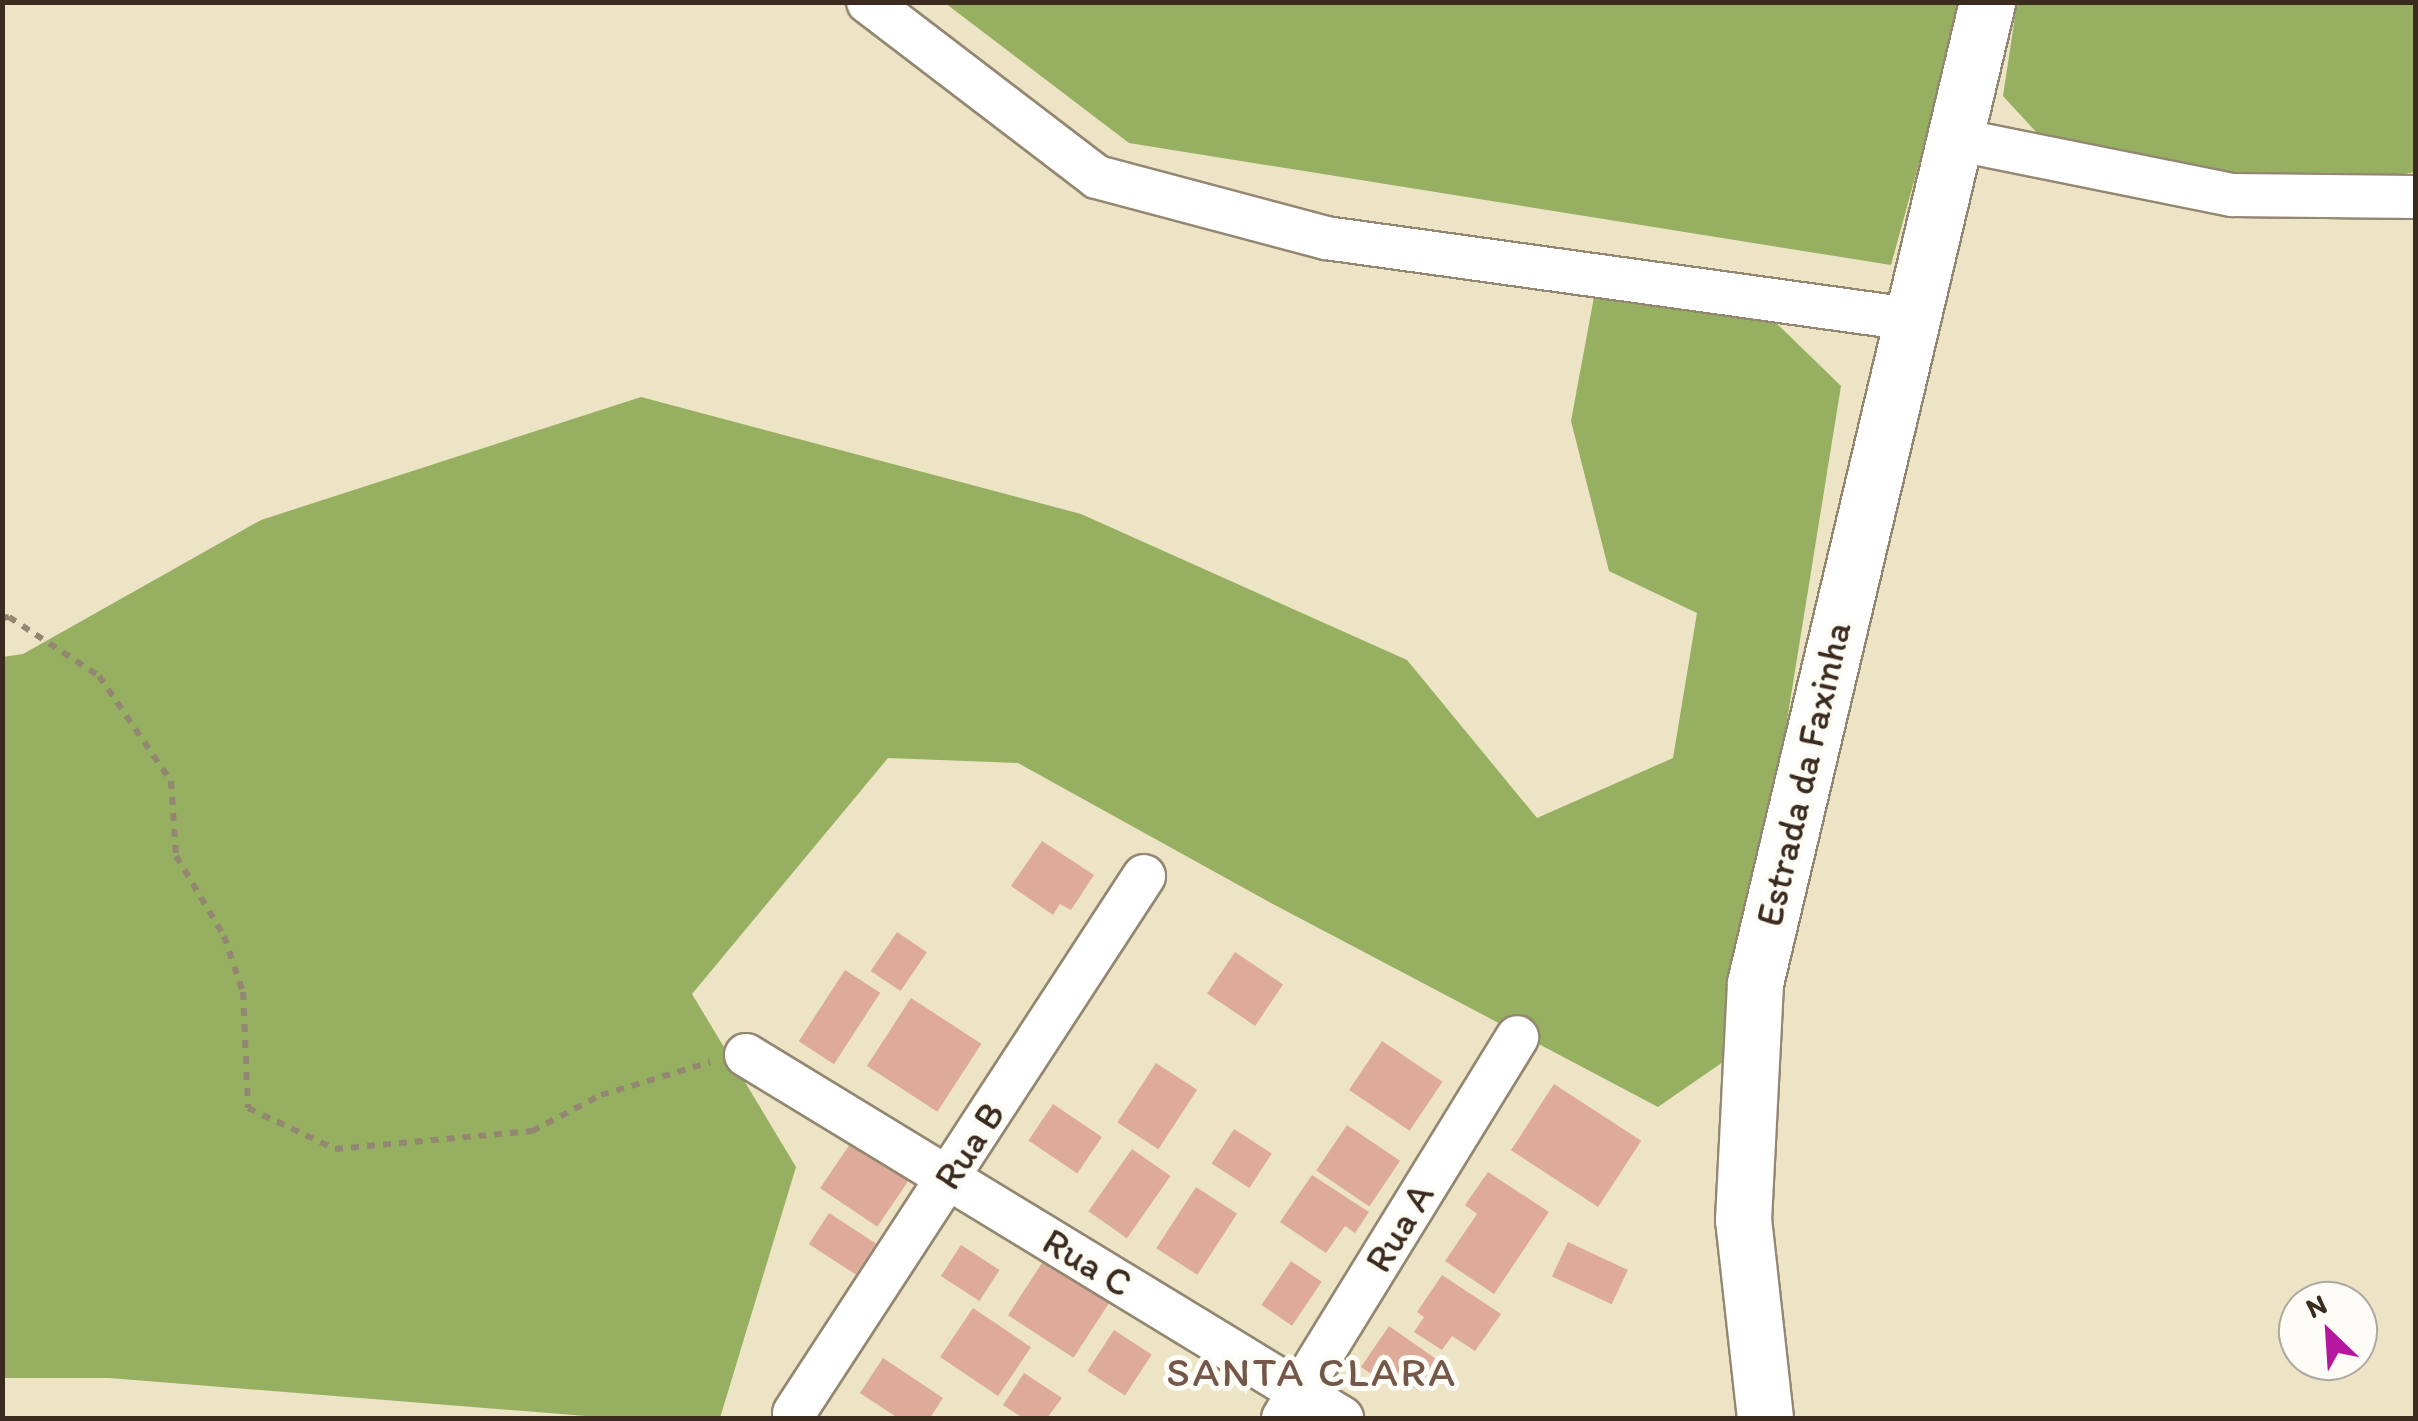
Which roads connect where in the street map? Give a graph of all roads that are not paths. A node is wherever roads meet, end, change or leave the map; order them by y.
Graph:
1 (868, 2) edge
2 (1986, 2) edge
3 (1954, 140) junction
4 (2416, 197) edge
5 (1910, 318) junction
6 (1144, 876) dead end
7 (1517, 1037) dead end
8 (746, 1054) road end
9 (948, 1179) junction
10 (1291, 1405) edge
11 (794, 1414) dead end
12 (1342, 1418) edge
13 (1764, 1418) edge

1 - 5 street
2 - 3 street, Estrada da Faxinha
3 - 4 street
3 - 5 street, Estrada da Faxinha
5 - 13 street, Estrada da Faxinha
6 - 9 street, Rua B
7 - 10 street, Rua A
8 - 9 street, Rua C
9 - 10 street, Rua C
9 - 11 street, Rua B
10 - 12 street, Rua C

